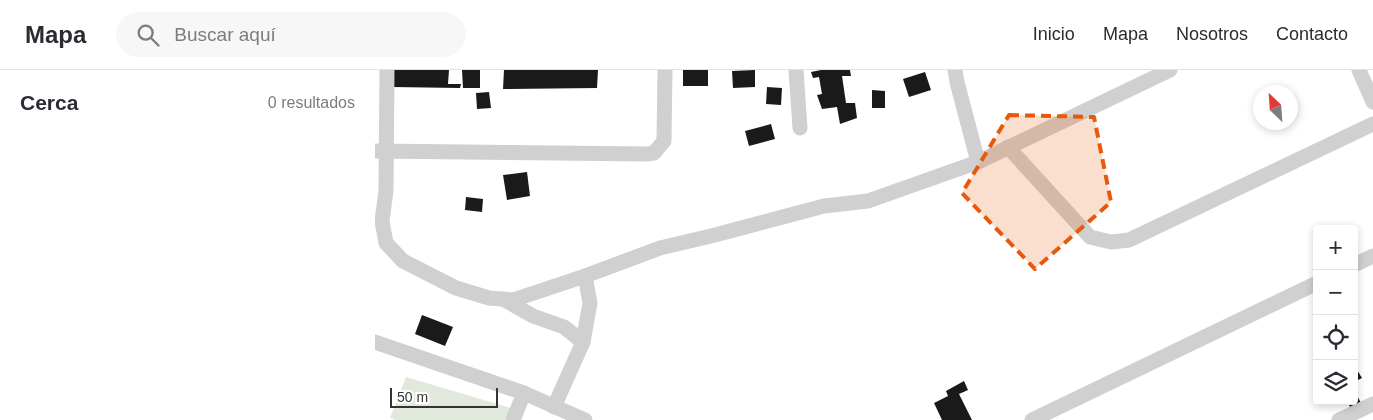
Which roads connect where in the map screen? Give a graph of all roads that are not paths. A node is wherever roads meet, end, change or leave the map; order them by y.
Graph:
1 (387, 70) edge
2 (665, 70) edge
3 (796, 70) edge
4 (955, 70) edge
5 (1170, 70) edge
6 (1359, 70) edge
7 (1373, 102) edge
8 (1373, 124) edge
9 (800, 128) dead end
10 (1008, 147) junction
11 (380, 152) edge
12 (978, 162) junction
13 (1373, 256) edge
14 (1358, 263) edge
15 (585, 276) junction
16 (1313, 285) edge
17 (503, 299) junction
18 (375, 342) edge
19 (583, 342) junction
20 (524, 393) junction
21 (1373, 404) edge
22 (554, 407) junction
23 (513, 420) edge
24 (585, 420) edge
25 (1032, 420) edge
26 (1339, 420) edge

1 - 11 street
2 - 11 street
3 - 9 street
4 - 12 street
5 - 10 street
6 - 7 street
8 - 10 street
10 - 12 street
11 - 17 street
12 - 15 street
13 - 14 street
15 - 17 street
15 - 19 street
16 - 25 street
17 - 19 street
18 - 20 street
19 - 22 street
20 - 22 street
20 - 23 street
21 - 26 street
22 - 24 street

